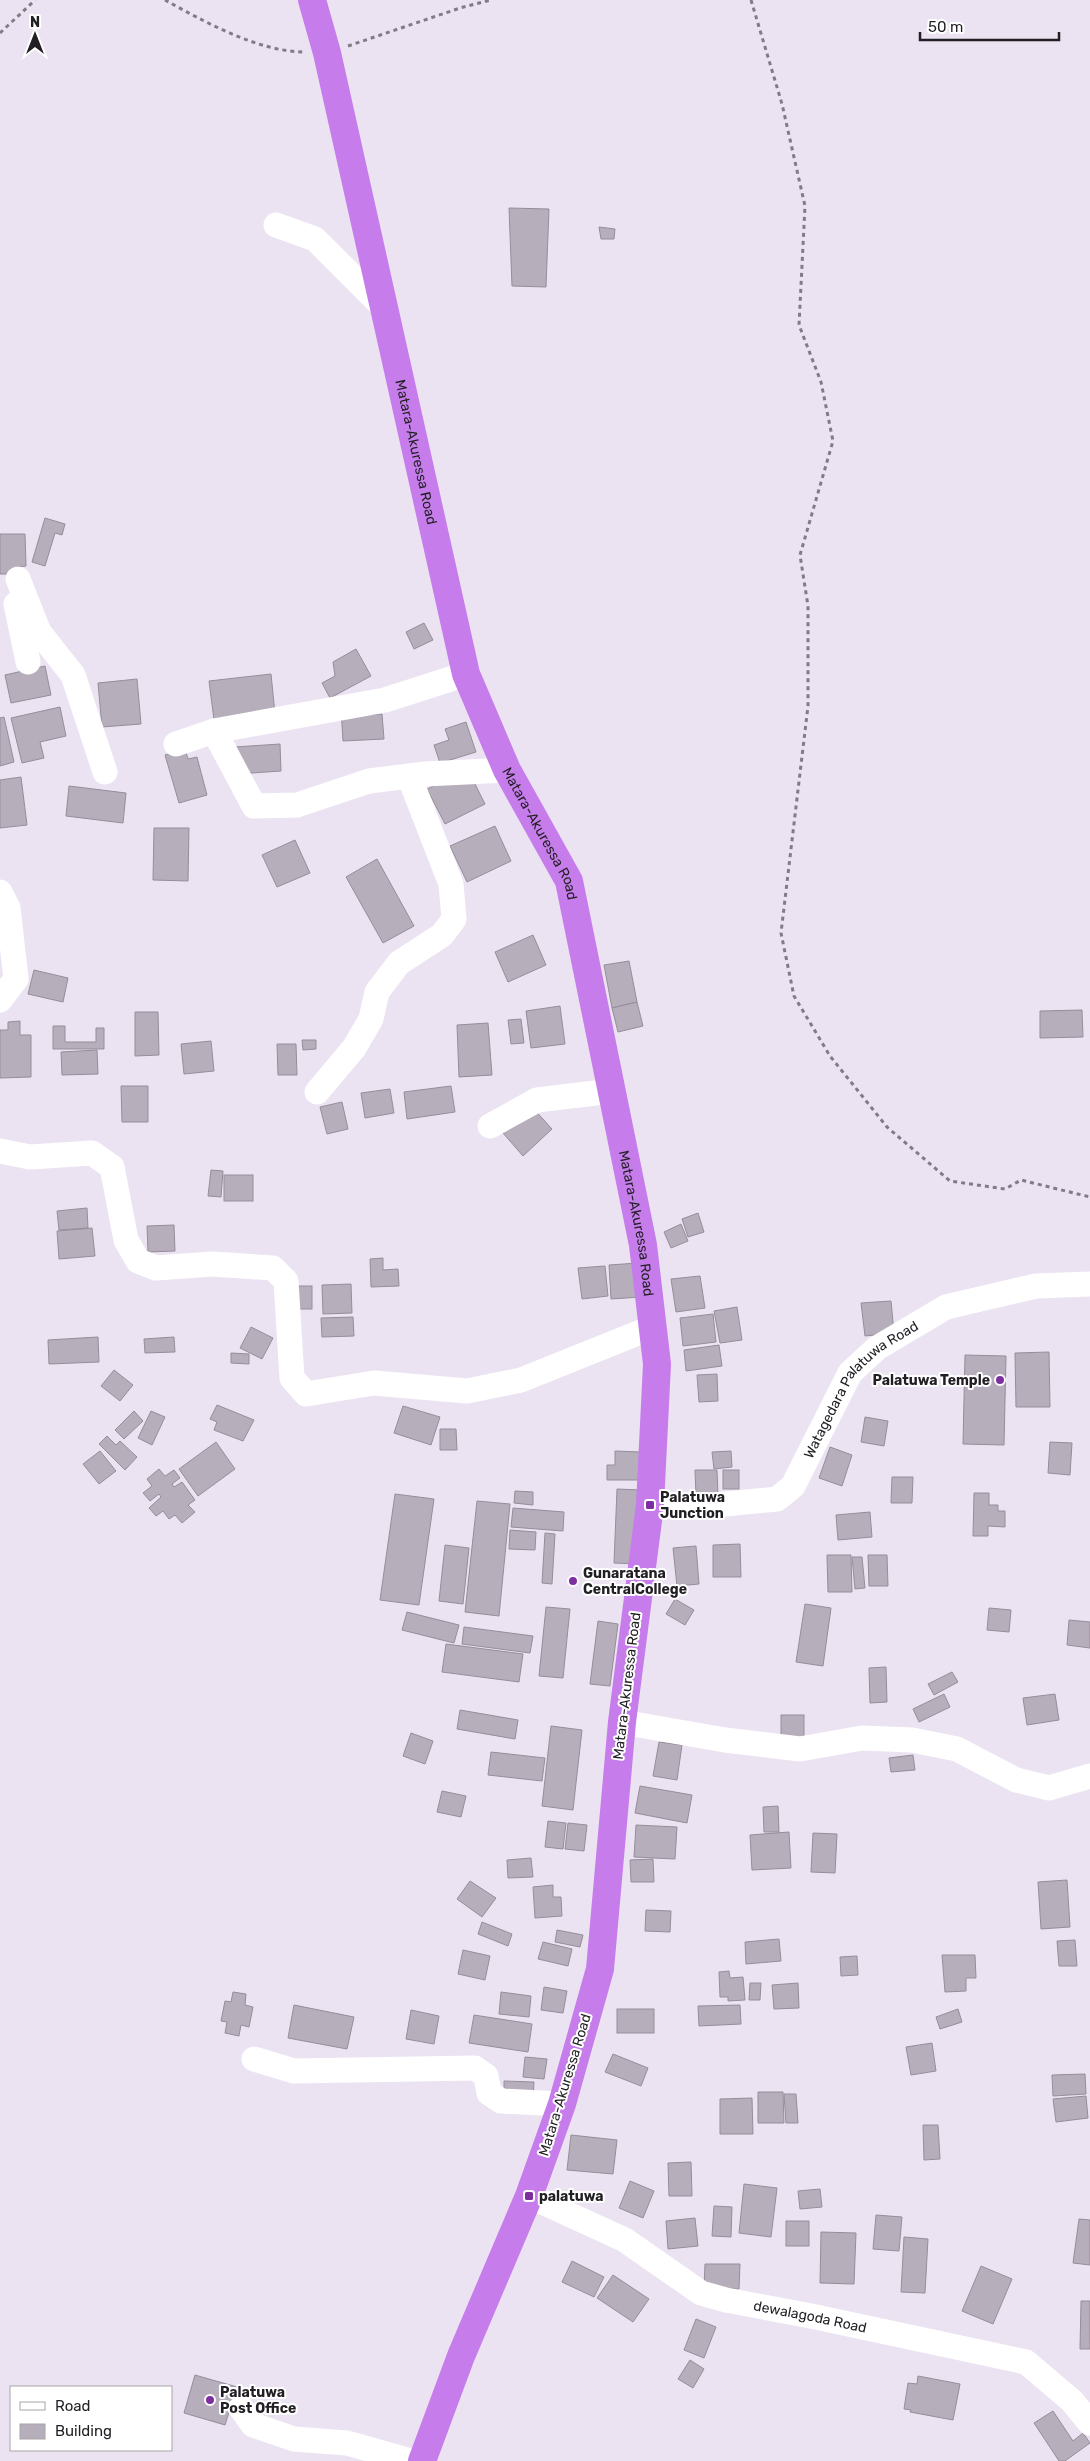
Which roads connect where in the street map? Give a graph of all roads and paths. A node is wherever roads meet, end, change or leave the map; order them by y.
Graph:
1 (36, 0) edge
2 (165, 0) edge
3 (312, 0) edge
4 (492, 0) edge
5 (751, 0) edge
6 (0, 33) edge
7 (326, 53) junction
8 (276, 225) dead end
9 (381, 305) junction
10 (28, 662) dead end
11 (466, 674) junction
12 (214, 731) junction
13 (176, 744) dead end
14 (507, 770) junction
15 (105, 772) dead end
16 (410, 776) junction
17 (0, 892) edge
18 (7, 951) edge
19 (0, 1000) edge
20 (612, 1091) junction
21 (317, 1092) dead end
22 (490, 1126) dead end
23 (0, 1151) edge
24 (1090, 1196) edge
25 (1090, 1284) edge
26 (653, 1327) junction
27 (650, 1505) junction
28 (622, 1722) junction
29 (1090, 1776) edge
30 (254, 2059) dead end
31 (562, 2104) junction
32 (529, 2196) junction
33 (241, 2408) dead end
34 (1090, 2423) edge
35 (411, 2461) edge
36 (422, 2461) edge

1 - 6 path
2 - 7 path
3 - 7 highway, Matara-Akuressa Road
4 - 7 path
5 - 24 path
7 - 9 highway, Matara-Akuressa Road
8 - 9 street
9 - 11 highway, Matara-Akuressa Road
10 - 15 street
11 - 12 street
11 - 14 highway, Matara-Akuressa Road
12 - 13 street
12 - 16 street
14 - 16 street
14 - 20 highway, Matara-Akuressa Road
16 - 21 street
17 - 18 street
18 - 19 street
20 - 22 street
20 - 26 highway, Matara-Akuressa Road
23 - 26 street
25 - 27 street, Watagedara Palatuwa Road
26 - 27 highway, Matara-Akuressa Road
27 - 28 highway, Matara-Akuressa Road
28 - 29 street
28 - 31 highway, Matara-Akuressa Road
30 - 31 street
31 - 32 highway, Matara-Akuressa Road
32 - 34 street, dewalagoda Road
32 - 36 highway, Matara-Akuressa Road
33 - 35 street

